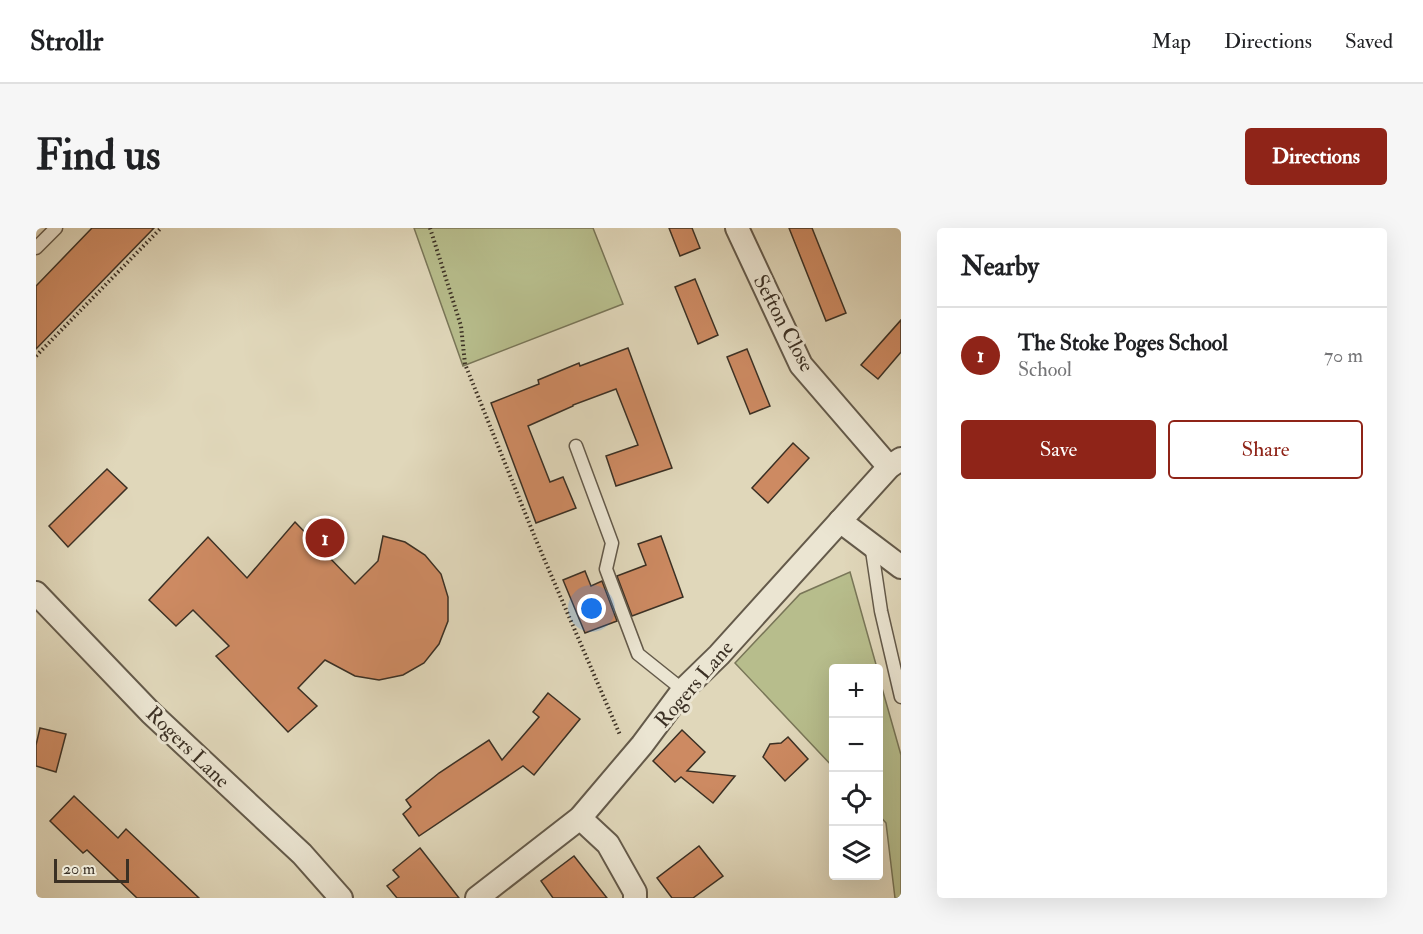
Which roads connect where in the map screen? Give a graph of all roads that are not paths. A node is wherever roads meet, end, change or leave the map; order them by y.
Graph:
1 (56, 228) edge
2 (736, 228) edge
3 (36, 248) edge
4 (576, 446) dead end
5 (895, 463) edge
6 (840, 521) junction
7 (871, 543) junction
8 (901, 567) edge
9 (36, 593) edge
10 (683, 690) junction
11 (901, 696) edge
12 (580, 818) junction
13 (341, 898) edge
14 (477, 898) edge
15 (635, 898) edge

1 - 3 lane
2 - 5 street, Sefton Close
4 - 10 lane
5 - 6 street, Rogers Lane
6 - 7 street
6 - 10 street, Rogers Lane
7 - 8 street
7 - 11 lane
9 - 13 street, Rogers Lane
10 - 12 street, Rogers Lane
12 - 14 street, Rogers Lane
12 - 15 street

